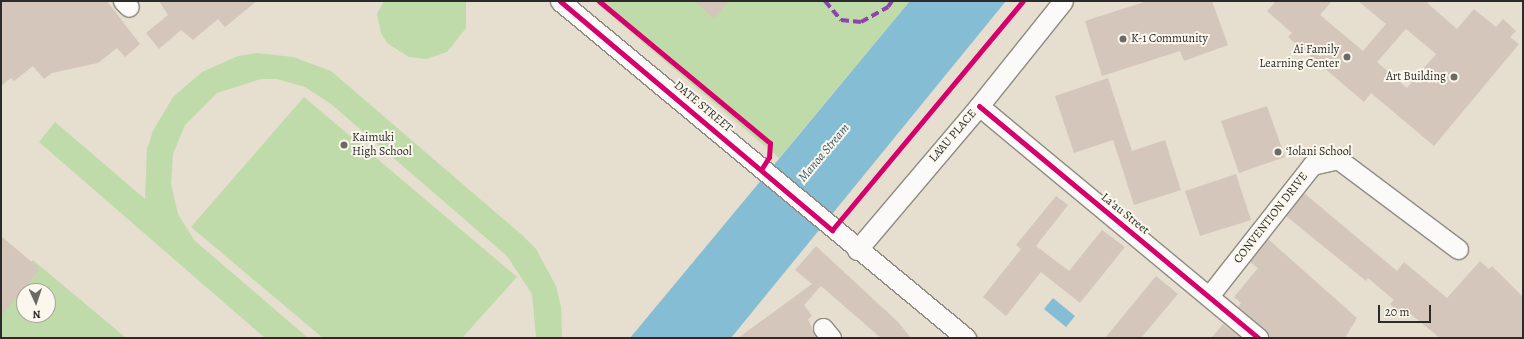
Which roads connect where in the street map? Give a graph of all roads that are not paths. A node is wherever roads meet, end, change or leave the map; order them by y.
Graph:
1 (560, 1) edge
2 (1063, 1) edge
3 (979, 106) junction
4 (1458, 249) dead end
5 (857, 250) junction
6 (1209, 296) junction
7 (966, 338) edge
8 (1258, 338) edge

1 - 5 street, DATE STREET
2 - 3 street, LA'AU PLACE
3 - 5 street, LA'AU PLACE
3 - 6 street, Laʻau Street
4 - 6 street, CONVENTION DRIVE
5 - 7 street, DATE STREET
6 - 8 street, Laʻau Street

